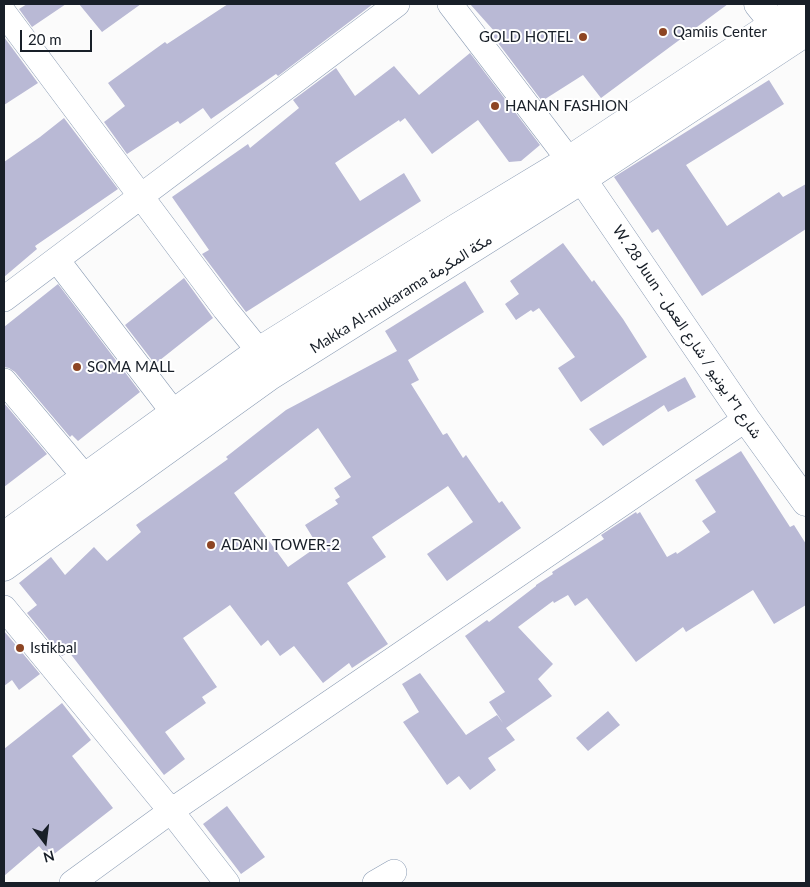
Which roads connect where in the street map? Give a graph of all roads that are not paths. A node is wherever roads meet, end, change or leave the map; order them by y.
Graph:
1 (397, 4) edge
2 (450, 4) edge
3 (806, 4) edge
4 (4, 13) edge
5 (782, 25) edge
6 (576, 170) junction
7 (142, 196) junction
8 (57, 260) junction
9 (4, 299) edge
10 (259, 351) junction
11 (4, 381) edge
12 (174, 413) junction
13 (746, 419) junction
14 (85, 478) junction
15 (806, 502) edge
16 (4, 536) edge
17 (4, 567) edge
18 (4, 608) edge
19 (171, 811) junction
20 (72, 883) edge
21 (227, 883) edge

1 - 7 street
2 - 6 street
3 - 5 main road, Makka Al-mukarama مكة المكرمة
4 - 7 street
5 - 6 main road, Makka Al-mukarama مكة المكرمة
6 - 10 main road, Makka Al-mukarama مكة المكرمة
6 - 13 main road, W. 28 Juun - شارع ٢٦ يونيو / شارع العمل
6 - 17 main road, Makka Al-mukarama مكة المكرمة
7 - 8 street
7 - 10 street
8 - 9 street
8 - 12 street
10 - 12 main road, Makka Al-mukarama مكة المكرمة
11 - 14 street
12 - 14 main road, Makka Al-mukarama مكة المكرمة
13 - 15 main road, W. 28 Juun - شارع ٢٦ يونيو / شارع العمل
13 - 19 street
14 - 16 main road, Makka Al-mukarama مكة المكرمة
18 - 19 street
19 - 20 street
19 - 21 street

